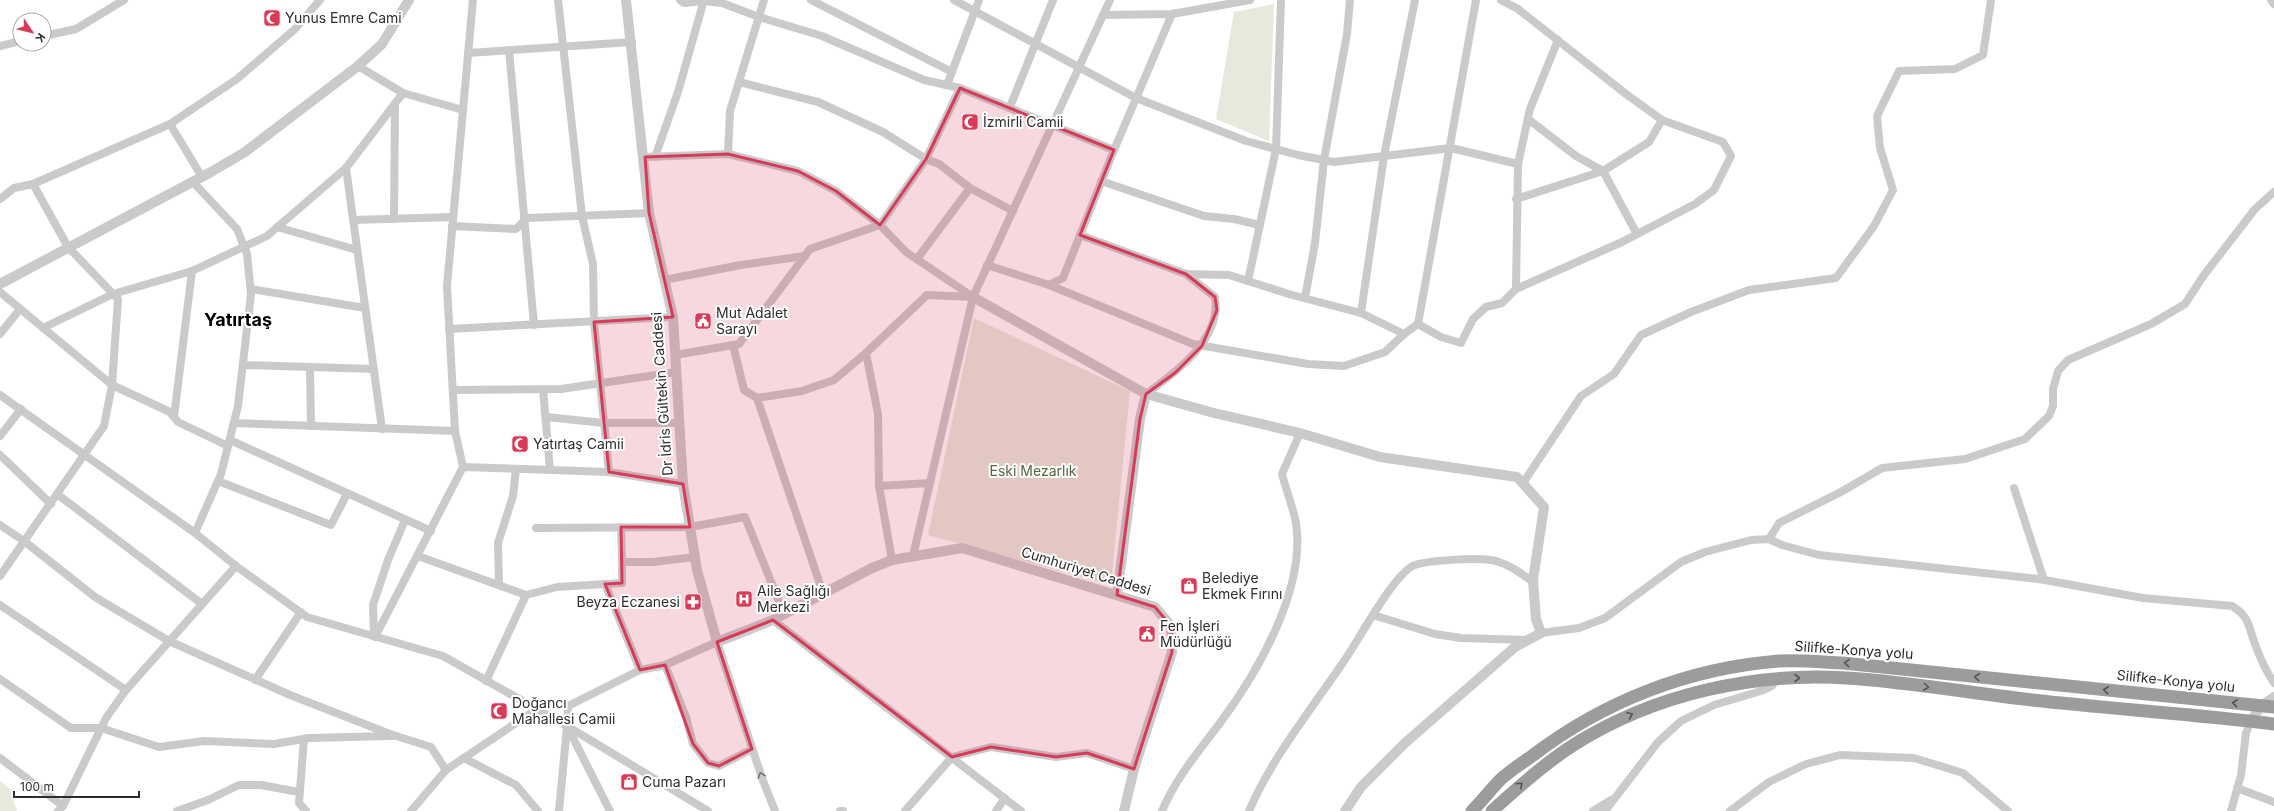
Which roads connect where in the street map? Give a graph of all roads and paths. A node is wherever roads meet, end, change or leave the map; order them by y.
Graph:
1 (124, 0) edge
2 (320, 0) edge
3 (409, 0) edge
4 (473, 0) edge
5 (558, 0) edge
6 (626, 0) edge
7 (680, 0) edge
8 (764, 0) edge
9 (811, 0) edge
10 (954, 0) edge
11 (979, 0) edge
12 (1053, 0) edge
13 (1110, 0) edge
14 (1250, 0) edge
15 (1281, 0) edge
16 (1350, 0) edge
17 (1415, 0) edge
18 (1476, 0) edge
19 (1501, 0) edge
20 (1991, 0) edge
21 (2271, 0) edge
22 (704, 1) edge
23 (2274, 4) edge
24 (975, 11) junction
25 (1172, 14) junction
26 (1103, 15) junction
27 (758, 17) junction
28 (52, 34) edge
29 (1558, 40) junction
30 (632, 42) junction
31 (1035, 43) junction
32 (12, 44) edge
33 (0, 46) edge
34 (563, 46) junction
35 (509, 50) junction
36 (468, 53) junction
37 (358, 66) junction
38 (1079, 67) junction
39 (952, 72) junction
40 (739, 82) junction
41 (947, 85) junction
42 (960, 88) junction
43 (403, 93) junction
44 (1136, 98) junction
45 (395, 104) junction
46 (1010, 107) junction
47 (463, 110) junction
48 (1528, 119) junction
49 (1662, 120) junction
50 (170, 124) junction
51 (1052, 126) junction
52 (1451, 148) junction
53 (1276, 149) junction
54 (1114, 150) junction
55 (728, 154) junction
56 (1384, 156) junction
57 (650, 157) junction
58 (926, 159) junction
59 (1324, 160) junction
60 (1518, 164) junction
61 (346, 168) junction
62 (1603, 171) junction
63 (198, 179) junction
64 (1102, 181) junction
65 (33, 184) junction
66 (970, 188) junction
67 (2274, 192) edge
68 (0, 199) edge
69 (1516, 199) junction
70 (1013, 211) junction
71 (650, 213) junction
72 (582, 216) junction
73 (453, 217) junction
74 (394, 219) junction
75 (353, 220) junction
76 (524, 220) junction
77 (880, 225) junction
78 (1260, 225) junction
79 (452, 226) junction
80 (277, 227) junction
81 (1637, 234) junction
82 (1080, 235) junction
83 (68, 247) junction
84 (244, 247) junction
85 (357, 250) junction
86 (805, 256) junction
87 (917, 259) junction
88 (987, 265) junction
89 (192, 271) junction
90 (1186, 274) junction
91 (664, 280) junction
92 (1248, 281) junction
93 (0, 284) edge
94 (1048, 285) junction
95 (251, 290) junction
96 (1516, 290) junction
97 (0, 292) edge
98 (113, 294) junction
99 (973, 297) junction
100 (1304, 298) junction
101 (365, 308) junction
102 (20, 309) junction
103 (1361, 313) junction
104 (672, 317) junction
105 (594, 322) junction
106 (1418, 324) junction
107 (534, 325) junction
108 (43, 328) junction
109 (449, 329) junction
110 (0, 334) edge
111 (1404, 334) junction
112 (733, 345) junction
113 (1202, 346) junction
114 (866, 353) junction
115 (675, 355) junction
116 (243, 365) junction
117 (310, 367) junction
118 (374, 369) junction
119 (676, 372) junction
120 (601, 383) junction
121 (112, 385) junction
122 (543, 389) junction
123 (453, 390) junction
124 (1146, 394) junction
125 (0, 395) edge
126 (757, 398) junction
127 (21, 409) junction
128 (174, 417) junction
129 (546, 417) junction
130 (604, 422) junction
131 (234, 423) junction
132 (679, 423) junction
133 (311, 426) junction
134 (382, 428) junction
135 (455, 431) junction
136 (1300, 433) junction
137 (0, 436) edge
138 (229, 443) junction
139 (0, 455) edge
140 (85, 455) junction
141 (463, 467) junction
142 (516, 469) junction
143 (550, 470) junction
144 (609, 472) junction
145 (218, 481) junction
146 (930, 482) junction
147 (1523, 483) junction
148 (683, 484) junction
149 (879, 486) junction
150 (2014, 488) dead end
151 (57, 494) junction
152 (347, 494) junction
153 (51, 504) junction
154 (405, 520) junction
155 (0, 525) edge
156 (621, 527) junction
157 (690, 527) junction
158 (536, 528) dead end
159 (431, 531) junction
160 (195, 533) junction
161 (1769, 539) junction
162 (24, 541) junction
163 (418, 556) junction
164 (913, 556) junction
165 (695, 557) junction
166 (892, 560) junction
167 (622, 562) junction
168 (236, 566) junction
169 (0, 576) edge
170 (2044, 580) junction
171 (1533, 582) junction
172 (605, 584) junction
173 (500, 585) junction
174 (823, 593) junction
175 (526, 595) junction
176 (1117, 596) junction
177 (202, 604) junction
178 (0, 605) edge
179 (301, 612) junction
180 (784, 614) junction
181 (1373, 615) junction
182 (772, 620) junction
183 (1541, 633) junction
184 (374, 637) junction
185 (1528, 640) junction
186 (168, 641) junction
187 (717, 642) junction
188 (665, 665) junction
189 (640, 670) junction
190 (1776, 678) junction
191 (0, 680) edge
192 (255, 680) junction
193 (486, 680) junction
194 (2274, 683) edge
195 (126, 690) junction
196 (2274, 697) edge
197 (2268, 706) edge
198 (537, 709) junction
199 (2251, 721) junction
200 (2274, 724) edge
201 (568, 726) junction
202 (101, 728) junction
203 (397, 736) junction
204 (304, 739) junction
205 (752, 749) junction
206 (952, 757) junction
207 (0, 758) edge
208 (464, 758) junction
209 (1134, 769) junction
210 (446, 770) junction
211 (2237, 788) junction
212 (299, 792) junction
213 (1616, 797) junction
214 (1005, 798) junction
215 (2274, 802) edge
216 (60, 809) edge
217 (177, 811) edge
218 (306, 811) edge
219 (411, 811) edge
220 (538, 811) edge
221 (559, 811) edge
222 (610, 811) edge
223 (708, 811) edge
224 (774, 811) edge
225 (840, 811) edge
226 (843, 811) edge
227 (904, 811) edge
228 (996, 811) edge
229 (1021, 811) edge
230 (1124, 811) edge
231 (1162, 811) edge
232 (1249, 811) edge
233 (1345, 811) edge
234 (1472, 811) edge
235 (1492, 811) edge
236 (1593, 811) edge
237 (1605, 811) edge
238 (1730, 811) edge
239 (2008, 811) edge
240 (2231, 811) edge

1 - 28 street
2 - 50 street
3 - 37 street
4 - 36 street
5 - 34 street
6 - 30 street, Dr İdris Gültekin Caddesi
7 - 22 street
8 - 27 street
9 - 39 street
10 - 24 street
11 - 24 street
12 - 31 street
13 - 26 street
14 - 25 street
15 - 53 street
16 - 59 street
17 - 56 street
18 - 52 street
19 - 29 street
20 - 147 street
21 - 23 street
22 - 27 street
22 - 57 street
24 - 31 street
24 - 39 street
25 - 26 street
25 - 44 street
26 - 38 street
27 - 40 street
27 - 41 street
29 - 48 street
29 - 49 street
30 - 34 street
30 - 57 street, Dr İdris Gültekin Caddesi
31 - 38 street
31 - 46 street
32 - 33 street
34 - 35 street
34 - 72 street
35 - 36 street
35 - 76 street
36 - 47 street
37 - 43 street
37 - 63 street
38 - 44 street
38 - 51 street
39 - 41 street
40 - 55 street
40 - 58 street
41 - 42 street
42 - 46 street
42 - 58 street
43 - 45 street
43 - 47 street
44 - 53 street
44 - 54 street
45 - 61 street
45 - 74 street
46 - 51 street
47 - 73 street
48 - 60 street
48 - 62 street
49 - 62 street
49 - 81 street
50 - 63 street
50 - 65 street
51 - 54 street
51 - 70 street
52 - 56 street
52 - 60 street
52 - 106 street
53 - 59 street
53 - 78 street
54 - 64 street
55 - 57 street
55 - 77 street
56 - 59 street
56 - 103 street
57 - 71 street, Dr İdris Gültekin Caddesi
58 - 66 street
58 - 77 street
59 - 100 street
60 - 69 street
61 - 75 street
61 - 80 street
62 - 69 street
62 - 81 street
63 - 83 street
63 - 84 street
64 - 78 street
64 - 82 street
65 - 68 street
65 - 83 street
66 - 70 street
66 - 87 street
67 - 161 street
69 - 96 street
70 - 88 street
71 - 72 street
71 - 91 street, Dr İdris Gültekin Caddesi
72 - 76 street
72 - 105 street
73 - 74 street
73 - 79 street
74 - 75 street
75 - 85 street
76 - 79 street
76 - 107 street
77 - 86 street
77 - 87 street
78 - 92 street
79 - 109 street
80 - 84 street
80 - 85 street
81 - 96 street
82 - 90 street
82 - 94 street
83 - 93 street
83 - 98 street
84 - 89 street
84 - 95 street
85 - 101 street
86 - 91 street
86 - 112 street
87 - 99 street
88 - 94 street
88 - 99 street
89 - 98 street
89 - 128 street
90 - 92 street
90 - 113 street
91 - 104 street, Dr İdris Gültekin Caddesi
92 - 100 street
94 - 113 street
95 - 101 street
95 - 116 street
96 - 106 street
97 - 102 street
98 - 108 street
98 - 121 street
99 - 114 street
99 - 124 street
99 - 146 street
100 - 103 street
101 - 118 street
102 - 108 street
102 - 110 street
103 - 111 street
104 - 105 street
104 - 115 street, Dr İdris Gültekin Caddesi
105 - 107 street
105 - 120 street
106 - 111 street
107 - 109 street
108 - 121 street
109 - 123 street
111 - 113 street
112 - 115 street
112 - 126 street
113 - 124 street
114 - 126 street
114 - 149 street
115 - 119 street, Dr İdris Gültekin Caddesi
116 - 117 street
116 - 131 street
117 - 118 street
117 - 133 street
118 - 134 street
119 - 120 street
119 - 132 street, Dr İdris Gültekin Caddesi
120 - 122 street
120 - 130 street
121 - 128 street
121 - 140 street
122 - 123 street
122 - 129 street
123 - 135 street
124 - 136 street
124 - 176 street
125 - 127 street
126 - 174 street
127 - 137 street
127 - 140 street
128 - 138 street
129 - 130 street
129 - 143 street
130 - 132 street
130 - 144 street
131 - 133 street
131 - 138 street
132 - 148 street, Dr İdris Gültekin Caddesi
133 - 134 street
134 - 135 street
135 - 141 street
136 - 147 street
136 - 231 street
138 - 145 street
138 - 152 street
139 - 153 street
140 - 151 street
140 - 160 street
141 - 142 street
141 - 159 street
142 - 143 street
142 - 173 street
143 - 144 street
144 - 148 street
145 - 152 street
145 - 160 street
146 - 149 street
146 - 164 street
147 - 171 street
148 - 157 street, Dr İdris Gültekin Caddesi
149 - 166 street
150 - 170 street
151 - 153 street
151 - 177 street
152 - 154 street
153 - 162 street
154 - 159 street
154 - 184 street
155 - 162 street
156 - 157 street
156 - 158 street
156 - 167 street
157 - 165 street, Dr İdris Gültekin Caddesi
157 - 180 street
159 - 163 street
160 - 168 street
161 - 170 street
161 - 183 street
162 - 169 street
162 - 186 street
163 - 173 street
163 - 184 street
164 - 166 street
164 - 176 street, Cumhuriyet Caddesi
165 - 167 street
165 - 187 street, Dr İdris Gültekin Caddesi
166 - 174 street
167 - 172 street
168 - 177 street
168 - 179 street
170 - 194 street
171 - 181 street
171 - 183 street
172 - 175 street
172 - 189 street
173 - 175 street
174 - 180 street
175 - 193 street
176 - 209 street, Cumhuriyet Caddesi
177 - 186 street
178 - 195 street
179 - 184 street
179 - 192 street
180 - 182 street
181 - 185 street
181 - 232 street
182 - 187 street
182 - 206 street
183 - 185 street
184 - 193 street
185 - 233 street
186 - 192 street
186 - 195 street
187 - 188 street
187 - 205 street
188 - 189 street
188 - 205 street
189 - 201 street
190 -> 199 highway, Silifke-Konya yolu
190 - 213 street
235 -> 190 highway, Silifke-Konya yolu
191 - 202 street
192 - 203 street
193 - 198 street
195 - 202 street
196 - 197 street
197 - 199 street
197 -> 234 highway, Silifke-Konya yolu
198 - 201 street
198 - 208 street
199 - 200 highway, Silifke-Konya yolu
199 - 211 street
201 - 221 street
201 - 222 street
201 - 223 street
202 - 204 street
202 - 216 street
203 - 204 street
203 - 210 street
204 - 212 street
224 -> 205 street
206 - 209 street
206 - 214 street
206 - 227 street
207 - 216 street
208 - 210 street
208 - 220 street
209 - 230 street, Cumhuriyet Caddesi
210 - 219 street
211 - 215 street
211 - 240 street
212 - 217 street
212 - 218 street
213 - 236 street
213 - 237 street
214 - 228 street
214 - 229 street
225 - 226 street
238 - 239 street

